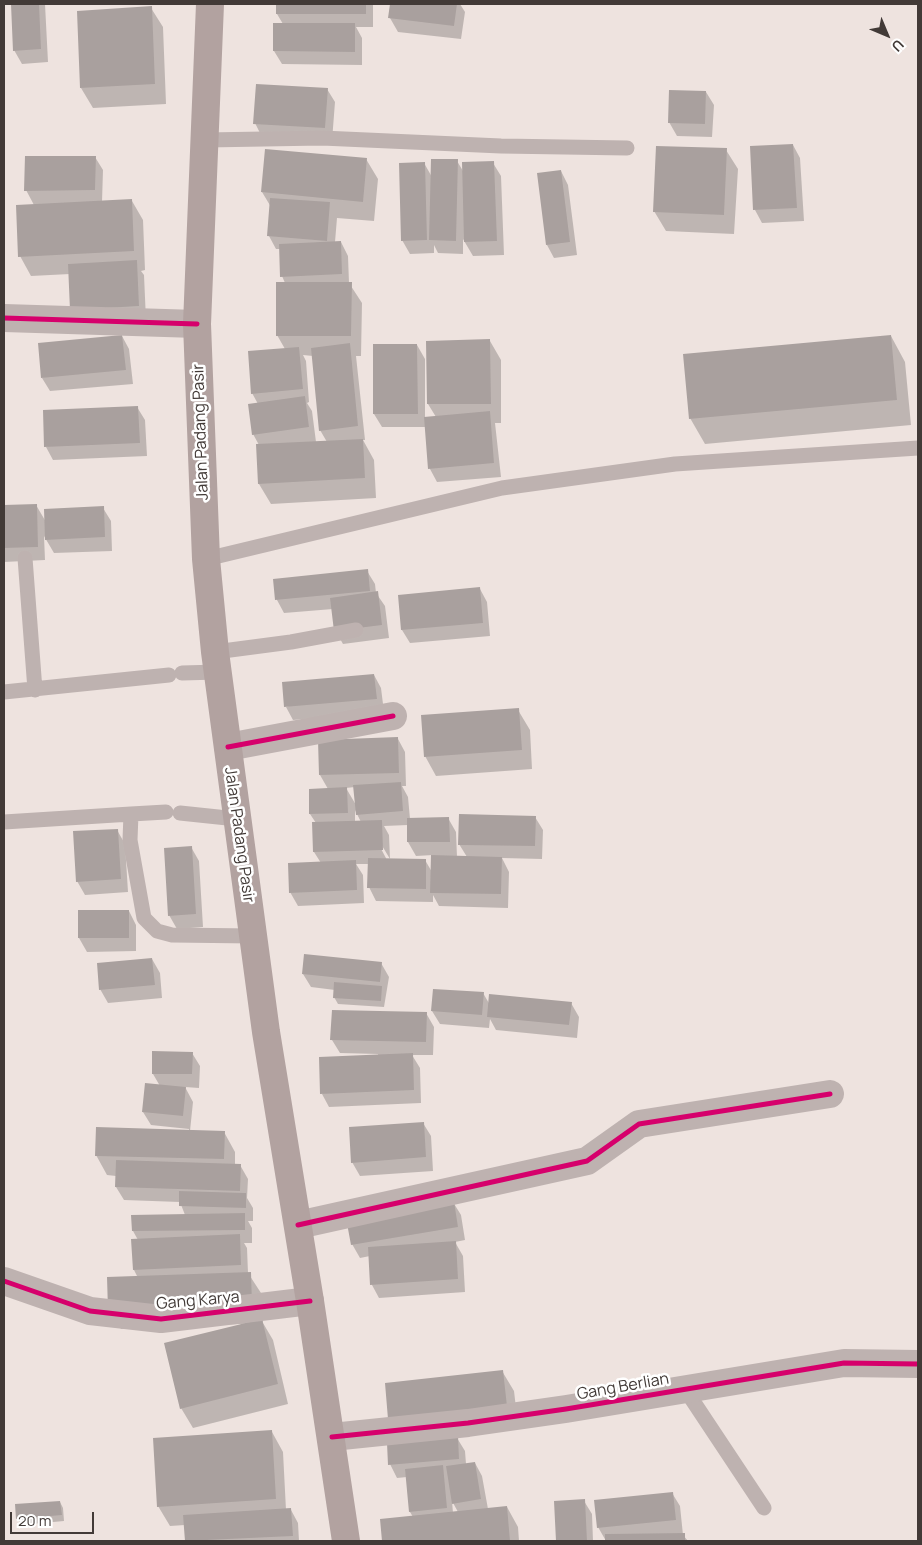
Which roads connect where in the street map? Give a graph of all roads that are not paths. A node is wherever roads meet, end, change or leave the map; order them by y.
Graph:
1 (210, 4) edge
2 (206, 140) junction
3 (627, 148) dead end
4 (4, 318) edge
5 (196, 324) junction
6 (918, 448) edge
7 (25, 558) dead end
8 (206, 559) junction
9 (356, 630) dead end
10 (217, 662) junction
11 (35, 690) junction
12 (4, 692) edge
13 (393, 716) dead end
14 (228, 748) junction
15 (131, 814) junction
16 (237, 818) junction
17 (4, 822) edge
18 (253, 936) junction
19 (830, 1094) dead end
20 (298, 1225) junction
21 (4, 1281) edge
22 (310, 1301) junction
23 (918, 1364) edge
24 (685, 1389) junction
25 (332, 1436) junction
26 (764, 1508) dead end
27 (346, 1541) edge

1 - 2 highway, Jalan Padang Pasir
2 - 3 lane
2 - 5 highway, Jalan Padang Pasir
4 - 5 street
5 - 8 highway, Jalan Padang Pasir
6 - 8 lane
7 - 11 lane
8 - 10 highway, Jalan Padang Pasir
9 - 10 lane
10 - 11 lane
10 - 14 highway, Jalan Padang Pasir
11 - 12 lane
13 - 14 street
14 - 16 highway, Jalan Padang Pasir
15 - 16 lane
15 - 17 lane
15 - 18 lane
16 - 18 highway, Jalan Padang Pasir
18 - 20 highway, Jalan Padang Pasir
19 - 20 street
20 - 22 highway, Jalan Padang Pasir
21 - 22 street, Gang Karya
22 - 25 highway, Jalan Padang Pasir
23 - 24 street, Gang Berlian
24 - 25 street, Gang Berlian
24 - 26 lane
25 - 27 highway, Jalan Padang Pasir

